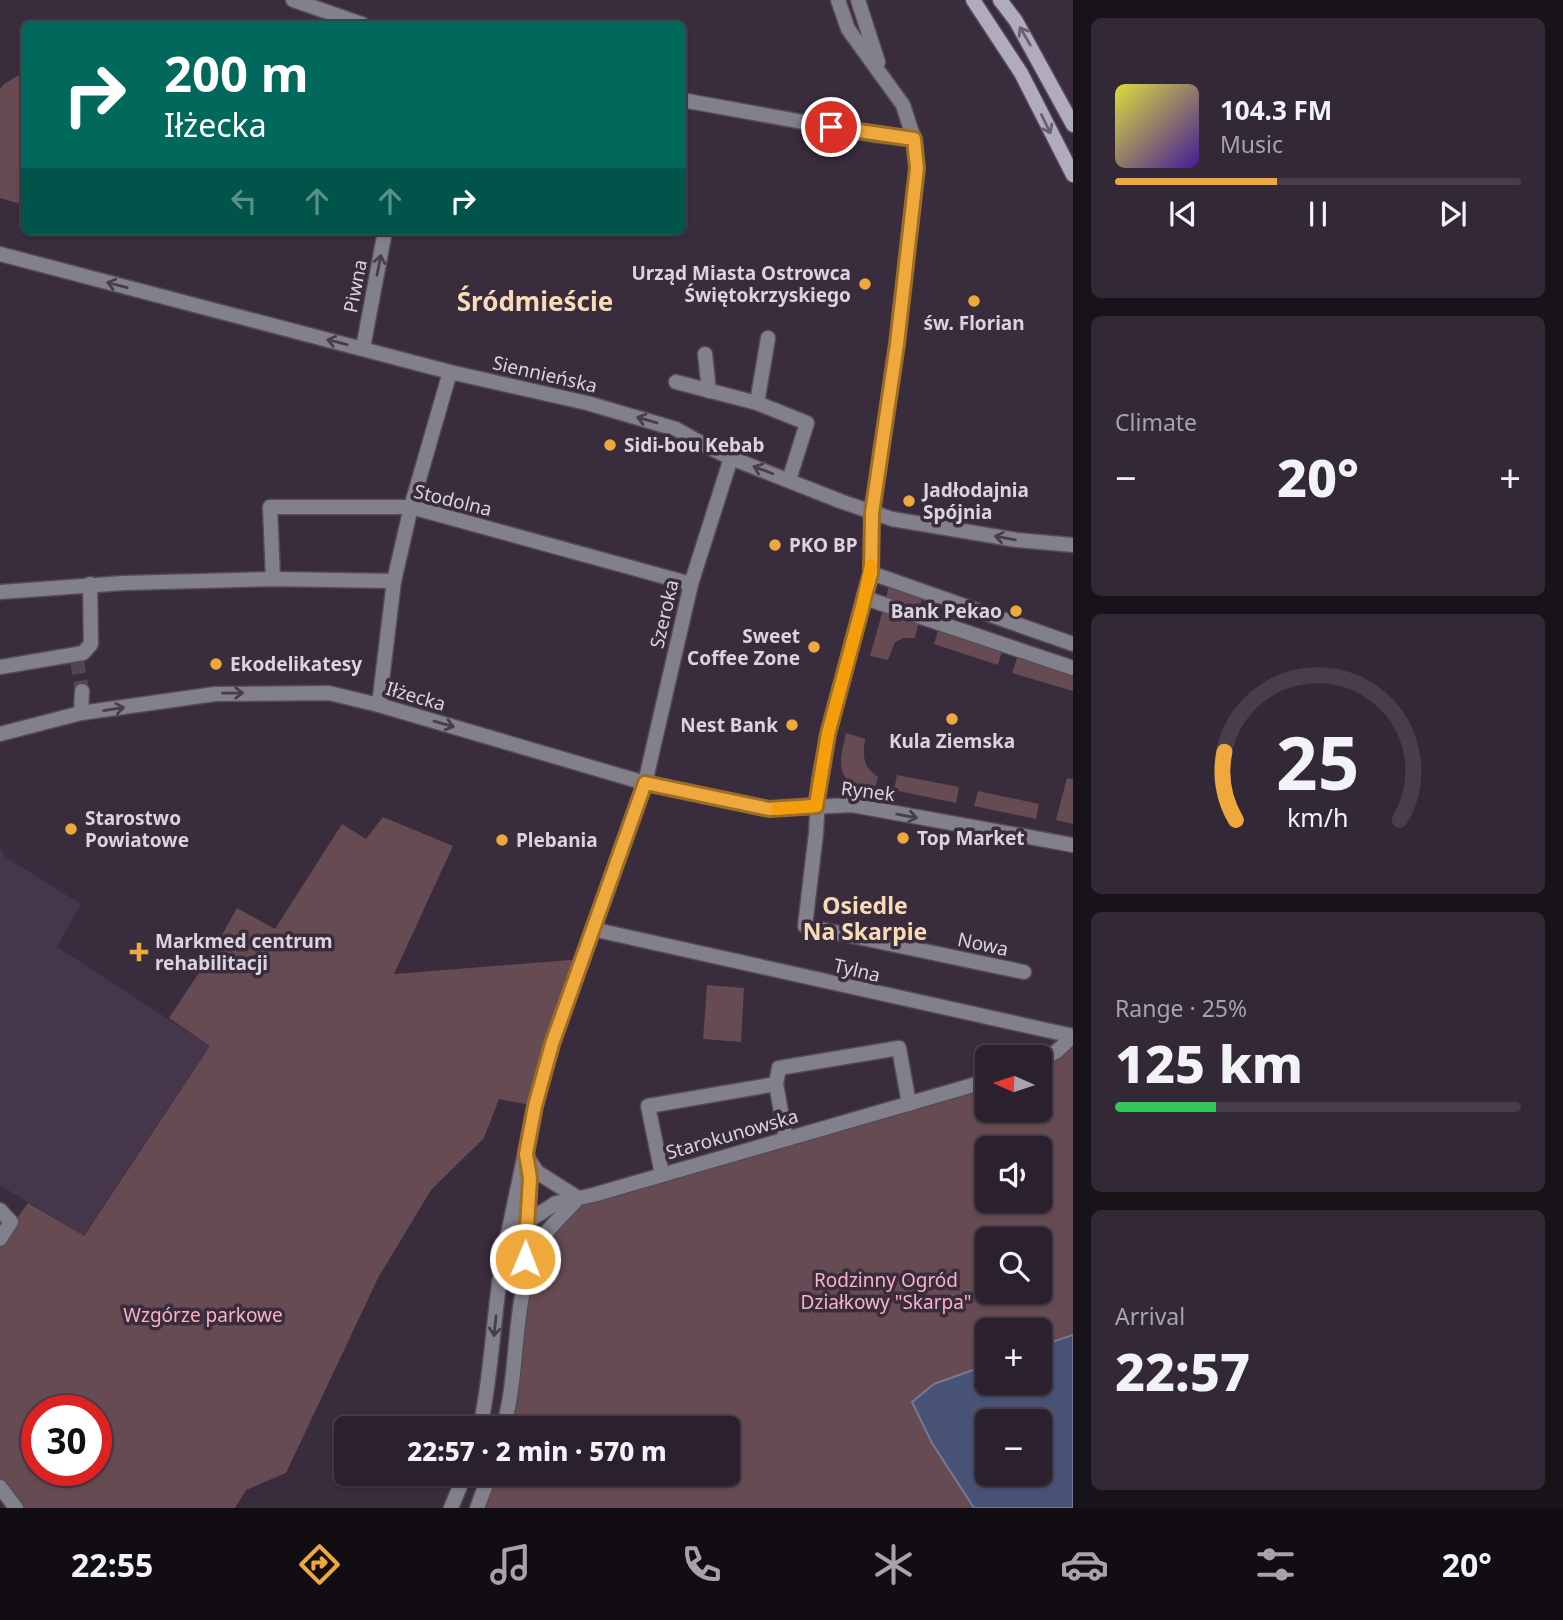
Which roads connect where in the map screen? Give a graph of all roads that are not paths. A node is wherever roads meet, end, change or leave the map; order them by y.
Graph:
1 (293, 0) edge
2 (838, 0) edge
3 (858, 0) edge
4 (973, 0) edge
5 (1000, 0) edge
6 (353, 21) edge
7 (882, 74) junction
8 (686, 101) edge
9 (1073, 125) edge
10 (914, 139) junction
11 (1073, 175) edge
12 (384, 235) edge
13 (0, 254) edge
14 (768, 338) dead end
15 (363, 348) junction
16 (705, 354) dead end
17 (450, 372) junction
18 (676, 382) dead end
19 (709, 391) junction
20 (757, 403) junction
21 (732, 457) junction
22 (789, 480) junction
23 (411, 507) junction
24 (872, 513) junction
25 (1073, 545) edge
26 (871, 573) junction
27 (273, 579) junction
28 (394, 581) junction
29 (90, 584) junction
30 (691, 584) junction
31 (0, 592) edge
32 (865, 598) junction
33 (1073, 644) edge
34 (0, 667) edge
35 (1073, 668) edge
36 (82, 691) tunnel mouth
37 (379, 705) junction
38 (82, 713) junction
39 (0, 734) edge
40 (645, 783) junction
41 (816, 806) junction
42 (1073, 845) edge
43 (593, 929) junction
44 (1024, 972) dead end
45 (1073, 1036) edge
46 (1052, 1054) edge
47 (776, 1084) junction
48 (975, 1085) edge
49 (909, 1104) junction
50 (786, 1139) junction
51 (526, 1154) junction
52 (662, 1174) junction
53 (578, 1198) junction
54 (0, 1210) edge
55 (526, 1221) junction
56 (508, 1234) junction
57 (0, 1239) edge
58 (526, 1276) junction
59 (483, 1416) edge
60 (505, 1416) edge
61 (460, 1486) edge
62 (485, 1486) edge
63 (0, 1487) edge
64 (16, 1508) edge
65 (451, 1508) edge
66 (477, 1508) edge

1 - 6 street
2 - 7 street
3 - 7 street
4 -> 11 main road
9 -> 5 main road
7 - 10 street, Rynek
8 - 10 street
10 - 24 street, Rynek
15 -> 12 street, Piwna
15 -> 13 street, Siennieńska
14 - 20 street
15 - 17 street, Siennieńska
16 - 19 street
21 -> 17 street, Siennieńska
17 - 23 street
18 - 19 street
19 - 20 street
20 - 22 street
22 -> 21 street, Siennieńska
21 - 30 street, Szeroka
22 - 24 street, Siennieńska
23 - 27 street, Stodolna
23 - 28 street
23 - 30 street, Stodolna
25 -> 24 street, Siennieńska
24 - 26 street, Rynek
26 - 32 street, Rynek
26 - 33 street
27 - 28 street
27 - 29 street
28 - 37 street
29 - 31 street
29 - 34 street
30 - 40 street, Szeroka
32 - 35 street
32 - 41 street, Rynek
36 - 38 street
38 -> 37 street, Iłżecka
37 -> 40 street, Iłżecka
38 - 39 street, Iłżecka
40 - 41 street, Iłżecka
40 - 43 street, Szeroka
41 -> 42 street, Rynek
41 - 44 street, Nowa
43 - 45 street, Tylna
43 - 51 street, Szeroka
45 - 46 street
47 - 49 street
47 - 50 street
47 - 52 street
48 - 49 street, Starokunowska
49 - 50 street, Starokunowska
50 - 52 street, Starokunowska
51 - 53 street
51 - 55 street
51 - 56 street
52 - 53 street, Starokunowska
53 - 55 street, Starokunowska
53 - 58 street
54 - 57 street
55 - 56 street, Starokunowska
55 - 58 street
56 -> 59 street
58 - 60 street
61 - 65 street
62 - 66 street
63 - 64 street

